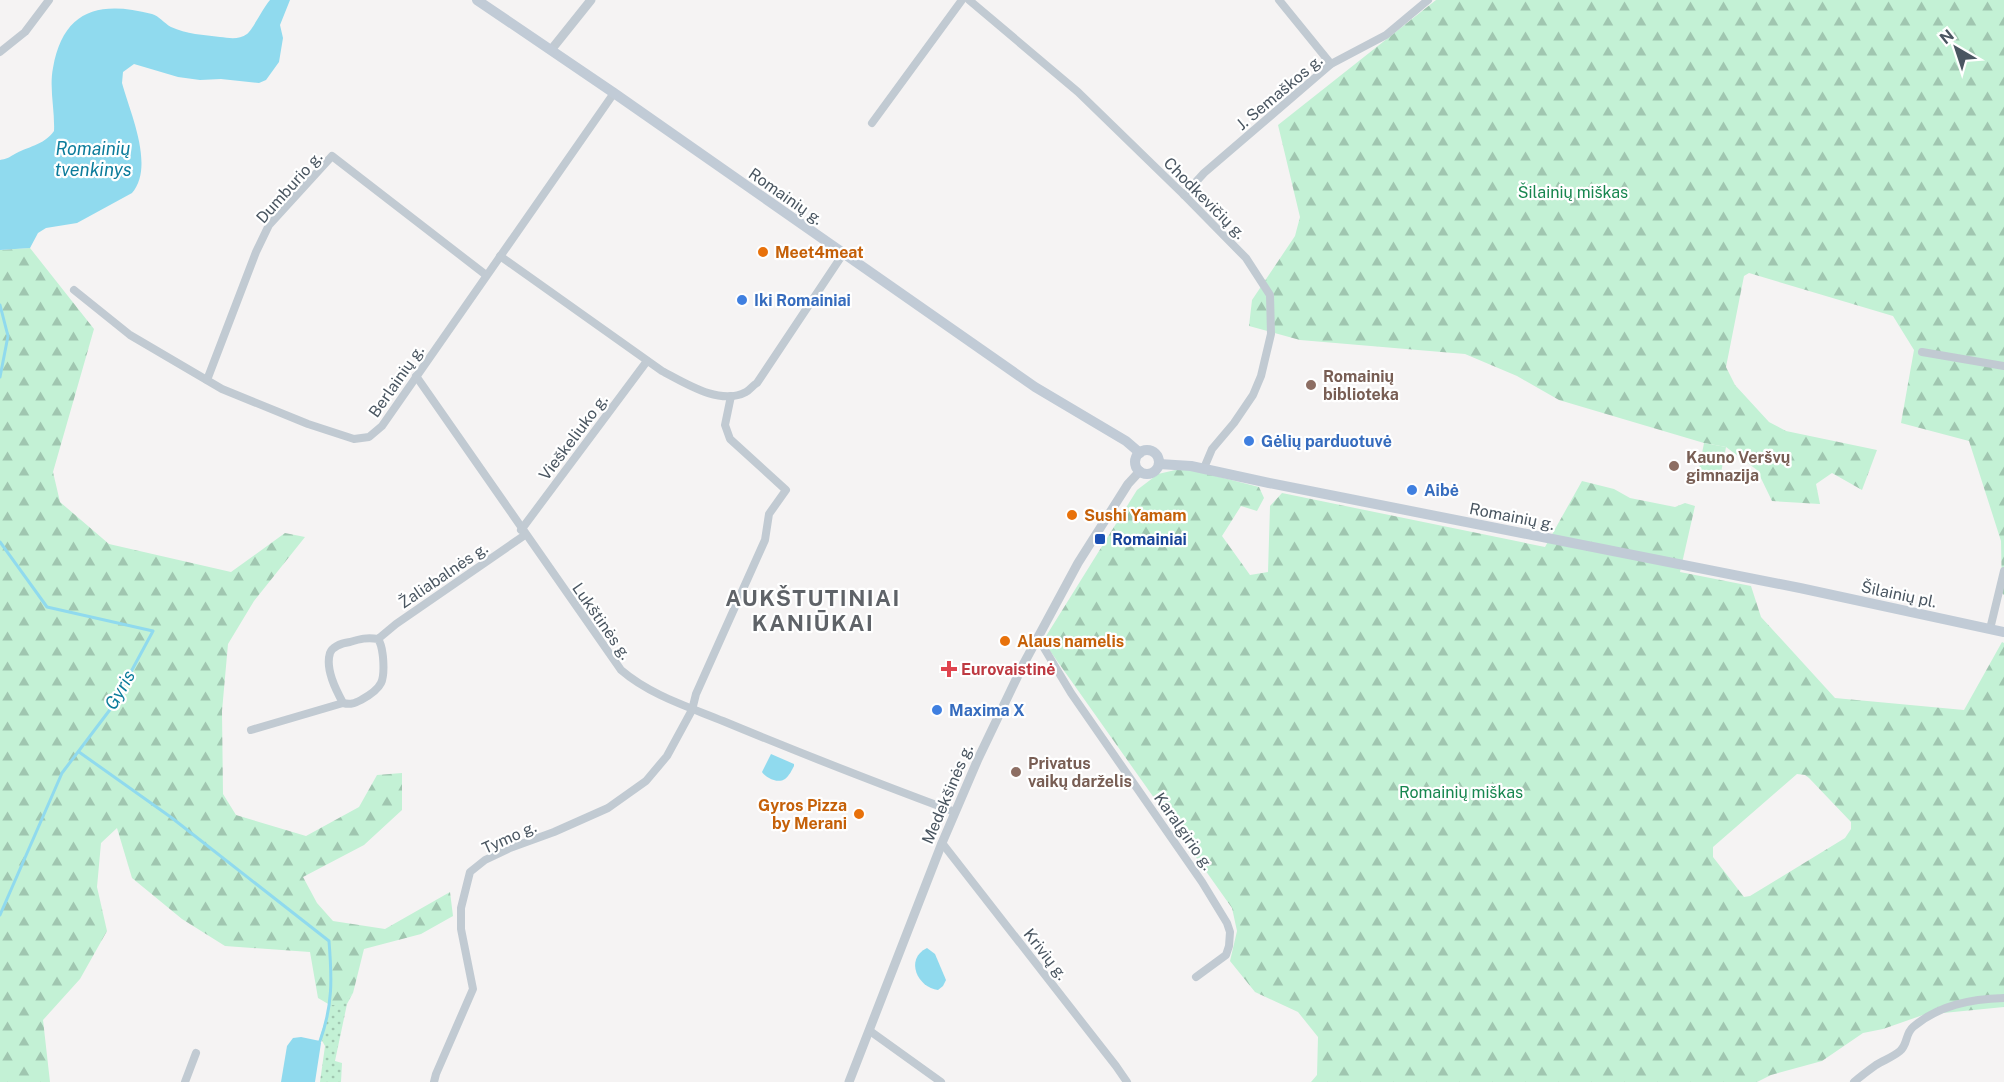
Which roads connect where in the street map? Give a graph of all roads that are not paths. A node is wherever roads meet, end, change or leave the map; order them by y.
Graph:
1 (49, 0) edge
2 (477, 0) edge
3 (591, 0) edge
4 (962, 0) edge
5 (969, 0) edge
6 (1279, 0) edge
7 (1428, 0) edge
8 (551, 50) junction
9 (0, 52) edge
10 (1331, 64) junction
11 (614, 93) junction
12 (872, 123) dead end
13 (1184, 195) junction
14 (843, 254) junction
15 (500, 255) junction
16 (486, 275) junction
17 (74, 290) dead end
18 (1922, 352) dead end
19 (647, 361) junction
20 (2004, 366) edge
21 (416, 376) junction
22 (207, 380) junction
23 (731, 396) junction
24 (1140, 453) junction
25 (1159, 464) junction
26 (1204, 468) junction
27 (1140, 471) junction
28 (523, 533) junction
29 (2004, 572) edge
30 (1788, 585) joint
31 (1997, 599) junction
32 (2004, 606) edge
33 (1990, 629) junction
34 (2004, 632) edge
35 (1038, 638) junction
36 (378, 639) junction
37 (343, 703) junction
38 (692, 710) junction
39 (251, 730) dead end
40 (955, 812) junction
41 (942, 843) junction
42 (1196, 977) dead end
43 (2004, 998) edge
44 (870, 1031) junction
45 (196, 1053) dead end
46 (185, 1082) edge
47 (435, 1082) edge
48 (849, 1082) edge
49 (941, 1082) edge
50 (1127, 1082) edge
51 (1854, 1082) edge

1 - 9 street
2 - 8 main road, Romainių g.
3 - 8 street
4 - 12 street
5 - 13 street, Chodkevičių g.
6 - 10 street
7 - 10 street, J. Semaškos g.
8 - 11 main road, Romainių g.
10 - 13 street, J. Semaškos g.
11 - 14 main road, Romainių g.
11 - 15 street, Berlainių g.
13 - 26 street, Chodkevičių g.
14 - 23 street
14 - 24 main road, Romainių g.
15 - 16 street, Berlainių g.
15 - 19 street
16 - 21 street, Berlainių g.
16 - 22 street, Dumburio g.
17 - 22 street, Berlainių g.
18 - 20 street
19 - 23 street
19 - 28 street, Vieškeliuko g.
21 - 22 street, Berlainių g.
21 - 28 street, Lukštinės g.
23 - 38 street, Tymo g.
24 - 25 main road
24 - 27 main road
25 - 26 main road, Romainių g.
25 - 27 main road
26 - 30 main road, Romainių g.
27 - 35 street, Medekšinės g.
28 - 36 street, Žaliabalnės g.
28 - 38 street, Lukštinės g.
29 - 31 street
30 - 33 main road, Šilainių pl.
31 - 32 street
31 - 33 street
33 - 34 main road, Šilainių pl.
35 - 40 street, Medekšinės g.
35 - 42 street, Karalgirio g.
36 - 37 street
36 - 37 street
37 - 39 street
38 - 40 street, Lukštinės g.
38 - 47 street, Tymo g.
40 - 41 street, Medekšinės g.
41 - 44 street, Medekšinės g.
41 - 50 street, Krivių g.
43 - 51 street
44 - 48 street, Medekšinės g.
44 - 49 street
45 - 46 street

